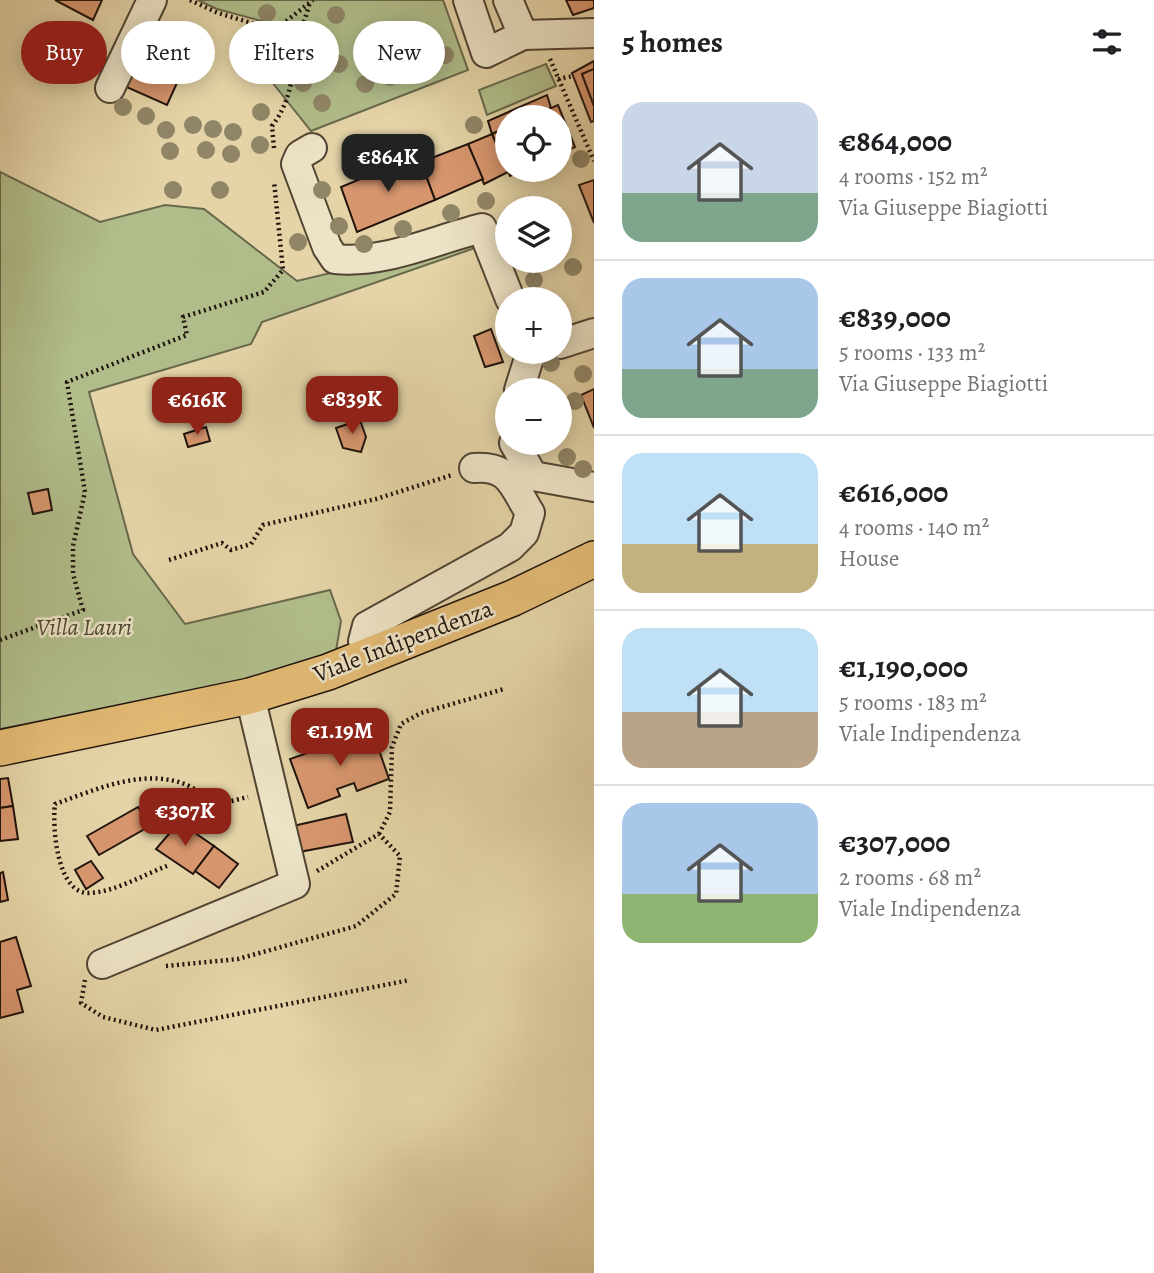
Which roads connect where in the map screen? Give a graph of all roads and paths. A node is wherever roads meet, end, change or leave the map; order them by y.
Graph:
1 (152, 0) edge
2 (190, 0) edge
3 (468, 0) edge
4 (508, 0) edge
5 (312, 1) edge
6 (594, 33) edge
7 (523, 35) junction
8 (551, 60) dead end
9 (573, 76) dead end
10 (558, 79) junction
11 (110, 88) dead end
12 (312, 148) dead end
13 (273, 156) dead end
14 (594, 161) edge
15 (274, 180) dead end
16 (505, 287) edge
17 (594, 333) edge
18 (572, 340) edge
19 (521, 455) edge
20 (474, 468) joint
21 (594, 487) edge
22 (594, 559) edge
23 (169, 560) dead end
24 (0, 640) edge
25 (370, 655) junction
26 (504, 690) dead end
27 (250, 696) junction
28 (0, 748) edge
29 (273, 790) junction
30 (379, 834) junction
31 (167, 866) dead end
32 (295, 884) junction
33 (102, 964) joint
34 (159, 967) dead end
35 (410, 980) dead end

1 - 11 street
2 - 5 path
3 - 7 street
4 - 7 street
5 - 13 path
6 - 7 street
8 - 10 path
9 - 10 path
10 - 14 path
12 - 16 street
15 - 24 path
17 - 18 street
19 - 21 street
20 - 23 path
20 - 25 street
22 - 25 main road, Viale Indipendenza
25 - 27 main road, Viale Indipendenza
26 - 30 path
27 - 28 main road, Viale Indipendenza
27 - 29 street
29 - 31 path
29 - 32 street
30 - 32 path
30 - 34 path
32 - 33 street
33 - 35 path

